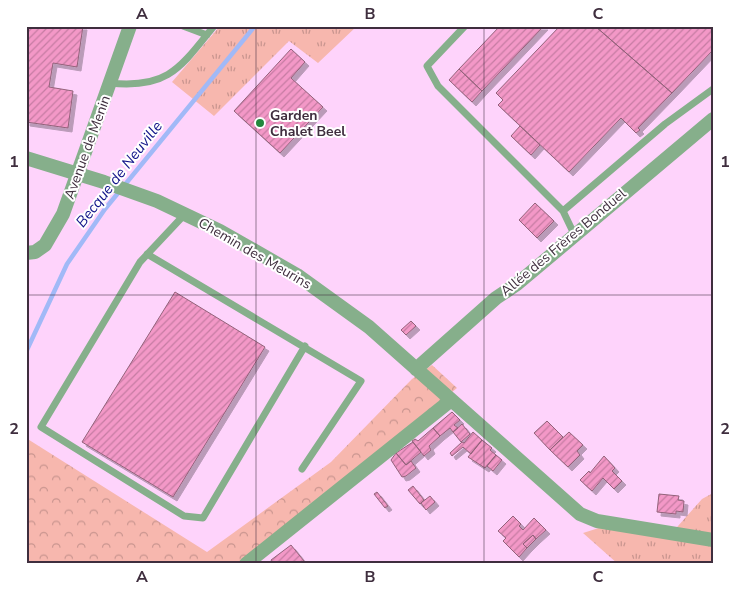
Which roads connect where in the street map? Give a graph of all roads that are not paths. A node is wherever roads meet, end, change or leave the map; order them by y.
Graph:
1 (130, 26) edge
2 (182, 26) edge
3 (214, 26) edge
4 (465, 26) edge
5 (207, 35) junction
6 (110, 83) junction
7 (713, 89) edge
8 (713, 119) edge
9 (27, 159) edge
10 (78, 173) junction
11 (563, 211) junction
12 (185, 214) junction
13 (574, 234) junction
14 (26, 253) edge
15 (147, 254) junction
16 (305, 346) junction
17 (416, 369) junction
18 (450, 400) junction
19 (302, 469) dead end
20 (713, 540) edge
21 (246, 564) edge

1 - 6 street, Avenue de Menin
2 - 5 lane
3 - 5 lane
4 - 11 lane
5 - 6 lane
6 - 10 street, Avenue de Menin
7 - 11 lane
8 - 13 street, Allée des Frères Bonduel
9 - 10 street, Chemin des Meurins
10 - 12 street, Chemin des Meurins
10 - 14 street, Avenue de Menin
11 - 13 lane
12 - 15 lane
12 - 17 street, Chemin des Meurins
13 - 17 street, Allée des Frères Bonduel
15 - 16 lane
15 - 16 lane
16 - 19 lane
17 - 18 street, Chemin des Meurins
18 - 20 street, Chemin des Meurins
18 - 21 street

